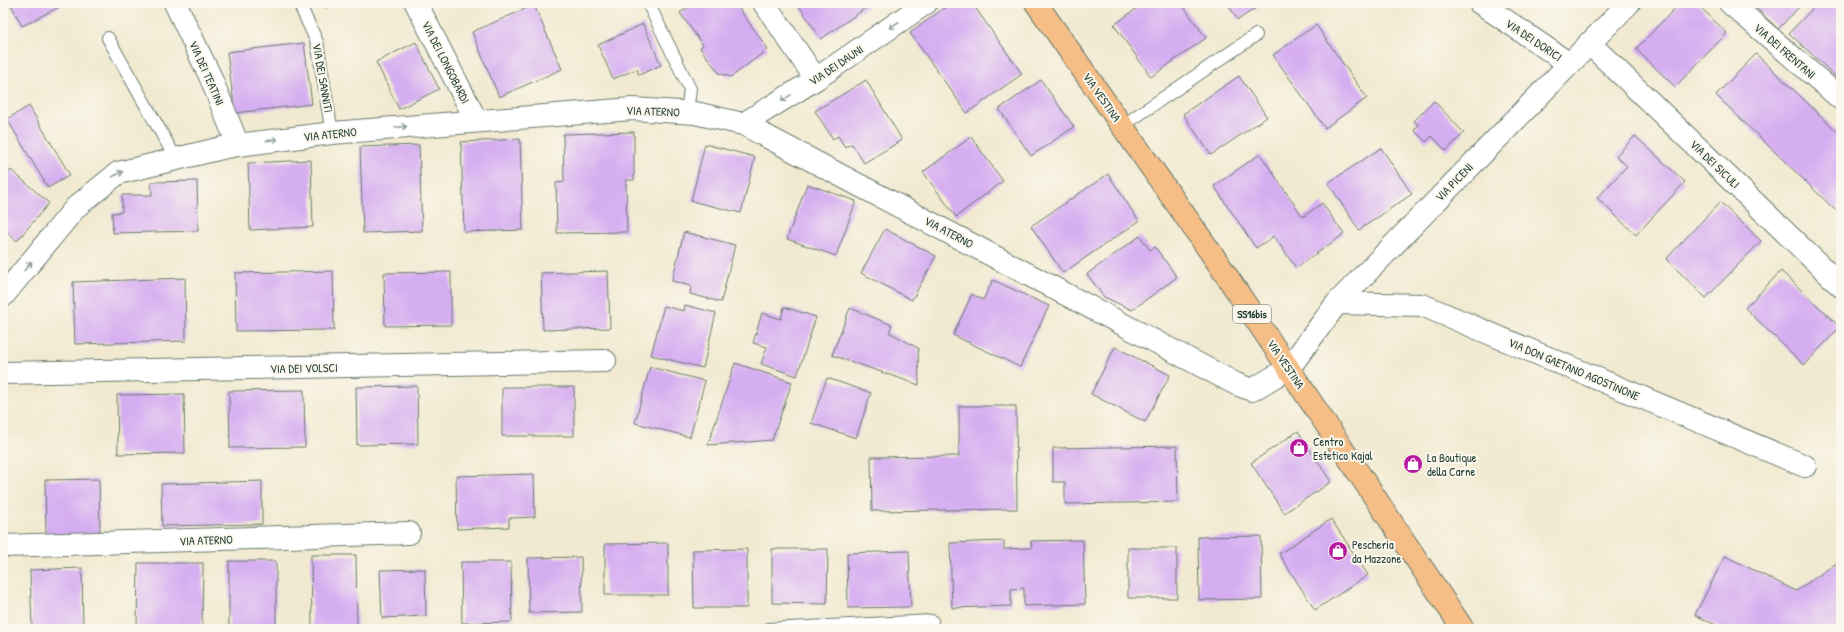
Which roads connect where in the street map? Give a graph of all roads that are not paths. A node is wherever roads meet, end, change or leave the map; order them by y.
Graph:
1 (174, 3) edge
2 (299, 3) edge
3 (416, 3) edge
4 (648, 3) edge
5 (764, 3) edge
6 (926, 3) edge
7 (1036, 3) edge
8 (1480, 3) edge
9 (1629, 3) edge
10 (1730, 3) edge
11 (1256, 35) dead end
12 (108, 38) dead end
13 (1589, 43) junction
14 (1568, 63) junction
15 (816, 79) junction
16 (1841, 99) edge
17 (687, 112) junction
18 (476, 120) junction
19 (744, 124) junction
20 (1122, 126) junction
21 (332, 133) junction
22 (238, 144) junction
23 (176, 159) junction
24 (1841, 286) edge
25 (3, 296) edge
26 (1337, 303) junction
27 (605, 361) dead end
28 (1289, 368) junction
29 (3, 373) edge
30 (1805, 466) dead end
31 (409, 533) dead end
32 (3, 546) edge
33 (932, 621) dead end
34 (768, 629) edge
35 (1463, 629) edge

1 - 22 street, VIA DEI TEATINI
2 - 21 lane, VIA DEI SANNITI
3 - 18 street, VIA DEI LONGOBARDI
4 - 17 lane
5 - 15 street
6 -> 15 street, VIA DEI DAUNI
7 - 20 main road, VIA VESTINA / SS16bis
8 - 14 street, VIA DEI DORICI
9 - 13 street, VIA PICENI
10 - 16 street, VIA DEI FRENTANI
11 - 20 lane
12 - 23 lane
13 - 14 street, VIA PICENI
13 - 24 street, VIA DEI SICULI
14 - 26 street, VIA PICENI
15 -> 19 street, VIA DEI DAUNI
17 - 18 street, VIA ATERNO
17 - 19 street, VIA ATERNO
21 -> 18 street, VIA ATERNO
19 - 28 street, VIA ATERNO
20 - 28 main road, VIA VESTINA / SS16bis
22 -> 21 street, VIA ATERNO
22 - 23 street, VIA ATERNO
25 -> 23 street, VIA ATERNO
26 - 28 street, VIA PICENI
26 - 30 street, VIA DON GAETANO AGOSTINONE
27 - 29 street, VIA DEI VOLSCI
28 - 35 main road, VIA VESTINA / SS16bis
31 - 32 street, VIA ATERNO
33 - 34 lane

